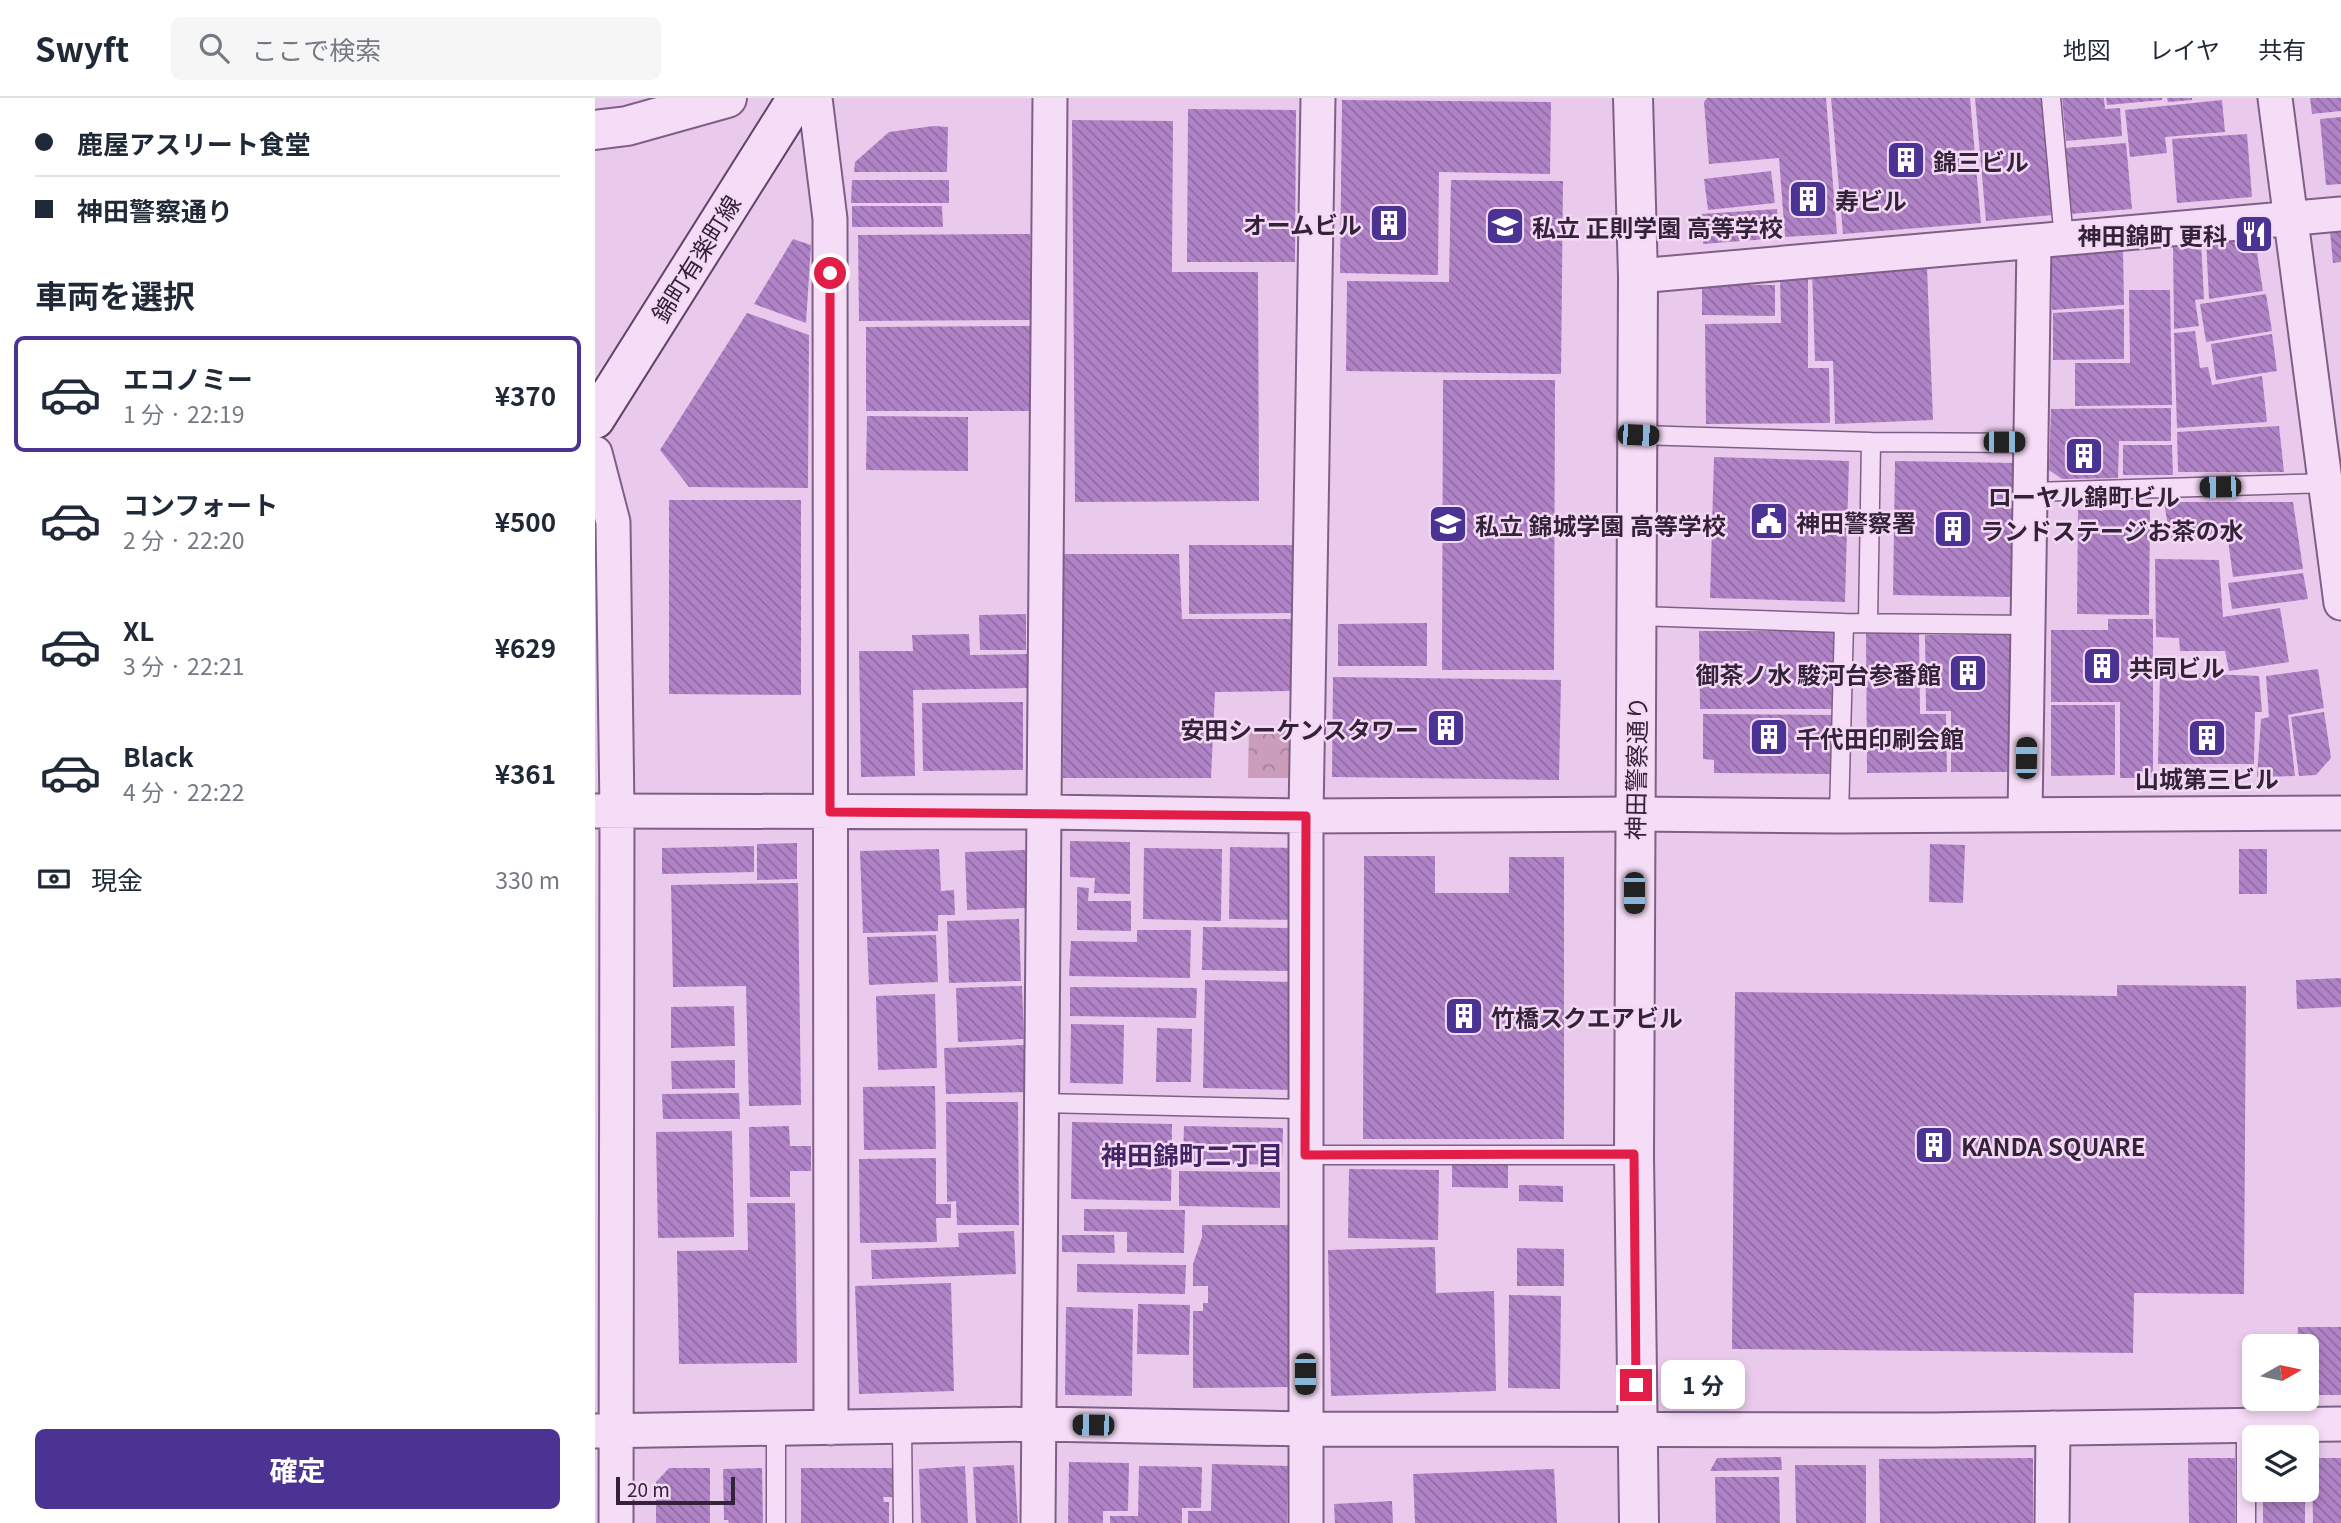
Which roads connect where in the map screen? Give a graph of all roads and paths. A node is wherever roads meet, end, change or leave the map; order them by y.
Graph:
1 (727, 98) edge
2 (797, 98) edge
3 (815, 98) edge
4 (1050, 98) edge
5 (1318, 98) edge
6 (1633, 98) edge
7 (2051, 98) edge
8 (2275, 98) edge
9 (611, 128) edge
10 (2341, 214) edge
11 (2291, 219) junction
12 (2049, 241) junction
13 (1638, 276) junction
14 (595, 419) edge
15 (1638, 435) junction
16 (1871, 442) junction
17 (2030, 443) junction
18 (595, 453) edge
19 (2333, 483) edge
20 (2030, 492) junction
21 (2341, 603) edge
22 (1637, 616) junction
23 (1843, 623) junction
24 (1868, 623) junction
25 (2028, 625) junction
26 (606, 811) edge
27 (830, 812) junction
28 (1045, 812) junction
29 (2341, 813) edge
30 (1634, 814) junction
31 (2025, 815) junction
32 (1306, 816) junction
33 (1839, 816) junction
34 (1041, 1103) junction
35 (1305, 1109) junction
36 (1634, 1154) junction
37 (1305, 1155) junction
38 (1040, 1424) junction
39 (2341, 1424) edge
40 (2294, 1425) edge
41 (2242, 1426) edge
42 (902, 1427) junction
43 (831, 1428) junction
44 (2053, 1428) junction
45 (1305, 1429) junction
46 (1636, 1429) junction
47 (776, 1430) junction
48 (606, 1431) edge
49 (2246, 1502) edge
50 (616, 1523) edge
51 (776, 1523) edge
52 (903, 1523) edge
53 (1038, 1523) edge
54 (1306, 1523) edge
55 (1639, 1523) edge
56 (2052, 1523) edge
57 (2246, 1523) edge

1 - 9 street
2 - 14 street, 錦町有楽町線
3 - 27 street
4 - 28 street
5 - 32 street
6 - 13 street, 神田警察通り
7 - 12 lane
8 - 11 street
10 - 11 street
11 - 12 street
11 - 19 street
12 - 13 street
12 - 17 street
13 - 15 street, 神田警察通り
15 - 16 lane
15 - 22 street, 神田警察通り
16 - 17 lane
16 - 24 lane
17 - 20 street
18 - 26 street
19 - 20 lane
19 - 21 street
20 - 25 street
22 - 23 lane
22 - 30 street, 神田警察通り
23 - 24 lane
23 - 33 lane
24 - 25 lane
25 - 31 street
26 - 27 street
26 - 48 street
27 - 28 street
27 - 43 street
28 - 32 street
28 - 34 street
29 - 31 street
30 - 32 street
30 - 33 street
30 - 36 street, 神田警察通り
31 - 33 street
32 - 35 street
34 - 35 lane
34 - 38 street
35 - 37 street
36 - 37 lane
36 - 46 street, 神田警察通り
37 - 45 street
38 - 42 street
38 - 45 street
38 - 53 street
39 - 40 street
41 - 44 street
42 - 43 street
42 - 52 lane
43 - 47 street
44 - 46 street
44 - 56 street
45 - 46 street
45 - 54 street
46 - 55 street, 神田警察通り
47 - 48 street
47 - 51 lane
48 - 50 street
49 - 57 lane

